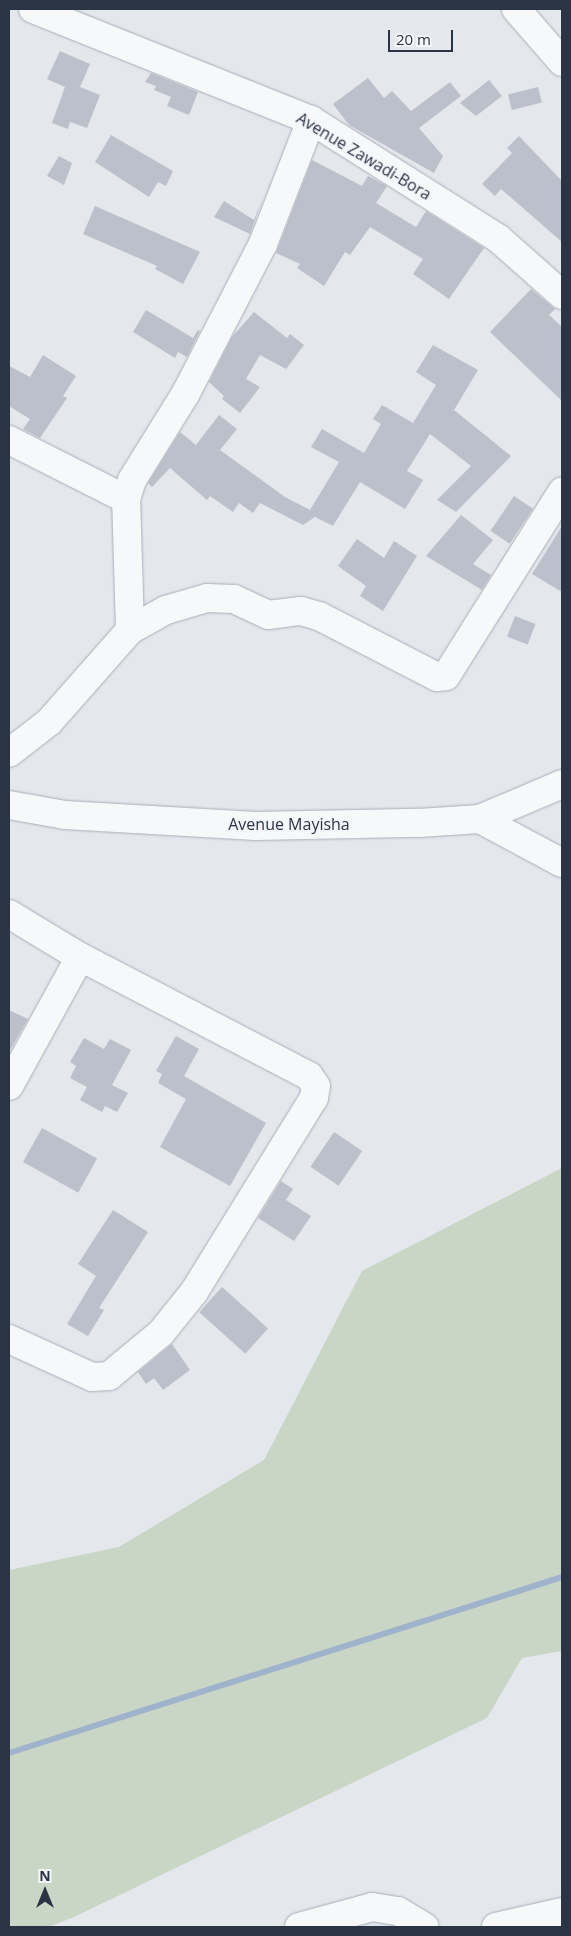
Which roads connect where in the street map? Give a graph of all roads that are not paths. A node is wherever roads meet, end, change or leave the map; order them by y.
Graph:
1 (33, 9) edge
2 (516, 9) edge
3 (562, 62) edge
4 (311, 120) junction
5 (562, 295) edge
6 (9, 440) edge
7 (562, 492) edge
8 (126, 499) junction
9 (130, 630) junction
10 (9, 753) edge
11 (562, 784) edge
12 (9, 805) edge
13 (480, 819) junction
14 (562, 863) edge
15 (9, 914) edge
16 (80, 957) junction
17 (9, 1086) edge
18 (9, 1339) edge
19 (562, 1912) edge
20 (299, 1927) edge
21 (425, 1927) edge
22 (496, 1927) edge

1 - 4 street, Avenue Zawadi-Bora
2 - 3 street
4 - 5 street, Avenue Zawadi-Bora
4 - 8 street
6 - 8 street
7 - 9 street
8 - 9 street
9 - 10 street
11 - 13 street, Avenue Mayisha
12 - 13 street, Avenue Mayisha
13 - 14 street
15 - 16 street
16 - 17 street
16 - 18 street
19 - 22 street
20 - 21 street

